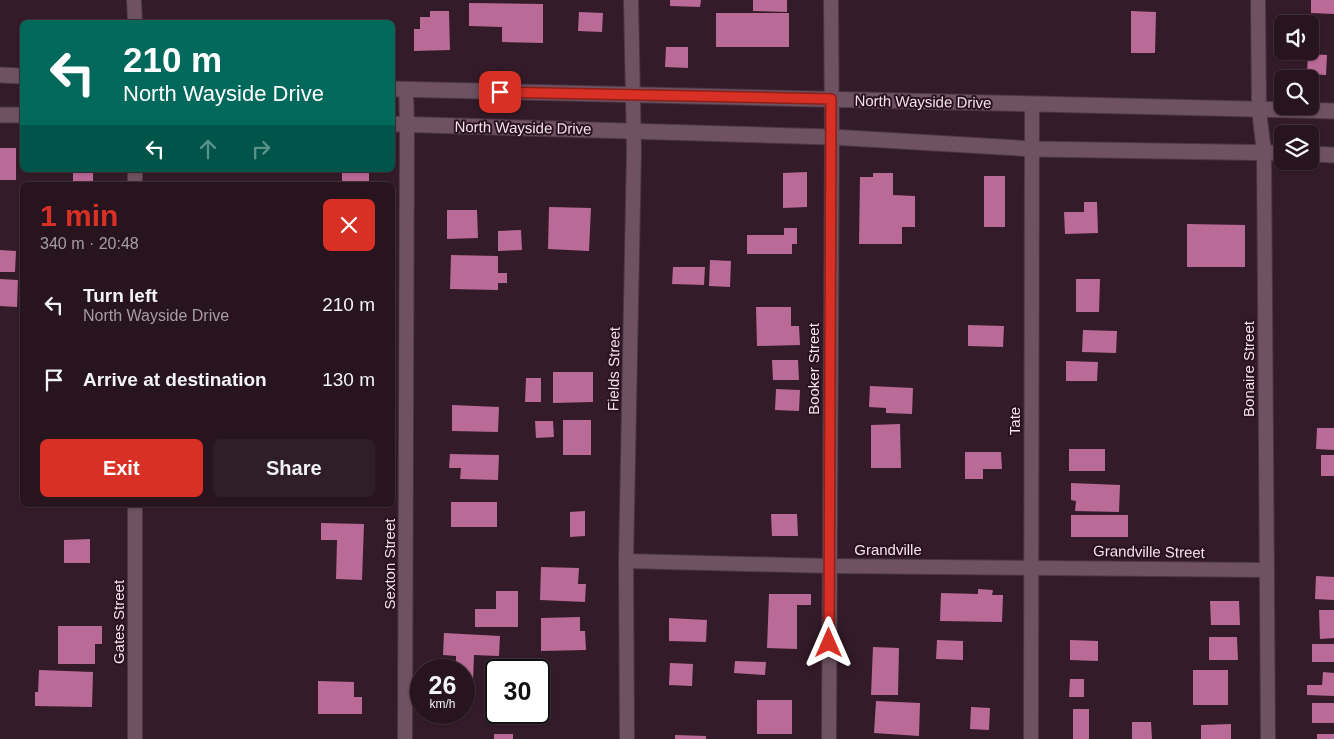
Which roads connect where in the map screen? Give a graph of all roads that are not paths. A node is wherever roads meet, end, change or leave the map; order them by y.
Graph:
1 (134, 0) edge
2 (631, 0) edge
3 (830, 0) edge
4 (1258, 0) edge
5 (135, 20) edge
6 (0, 75) edge
7 (20, 76) edge
8 (399, 89) edge
9 (632, 95) junction
10 (831, 99) junction
11 (1032, 104) junction
12 (1259, 110) junction
13 (1334, 111) edge
14 (0, 115) edge
15 (20, 115) edge
16 (400, 124) edge
17 (634, 130) junction
18 (832, 136) junction
19 (1033, 149) junction
20 (1264, 152) junction
21 (1274, 153) edge
22 (1319, 154) edge
23 (1334, 154) edge
24 (135, 507) edge
25 (626, 561) junction
26 (830, 566) junction
27 (1031, 567) junction
28 (1267, 570) junction
29 (135, 739) edge
30 (405, 739) edge
31 (627, 739) edge
32 (829, 739) edge
33 (1031, 739) edge
34 (1268, 739) edge

1 - 5 street
2 - 9 street, Fields Street
3 - 10 street, Booker Street
4 - 12 street, Bonaire Street
6 - 7 main road
8 - 9 main road, North Wayside Drive
8 - 16 street, Sexton Street
9 - 10 main road, North Wayside Drive
9 - 17 street, Fields Street
10 - 11 main road, North Wayside Drive
10 - 18 street, Booker Street
11 - 12 main road, North Wayside Drive
11 - 19 street, Tate
12 - 13 main road, North Wayside Drive
12 - 20 street, Bonaire Street
14 - 15 main road
16 - 17 main road, North Wayside Drive
16 - 30 street, Sexton Street
17 - 18 main road, North Wayside Drive
17 - 25 street, Fields Street
18 - 19 main road, North Wayside Drive
18 - 26 street, Booker Street
19 - 20 main road, North Wayside Drive
19 - 27 street, Tate
20 - 21 main road, North Wayside Drive
20 - 28 street, Bonaire Street
22 - 23 main road
24 - 29 street, Gates Street
25 - 26 street, Grandville
25 - 31 street, Fields Street
26 - 27 street, Grandville
26 - 32 street, Booker Street
27 - 28 street, Grandville Street
27 - 33 street, Tate
28 - 34 street, Bonaire Street

